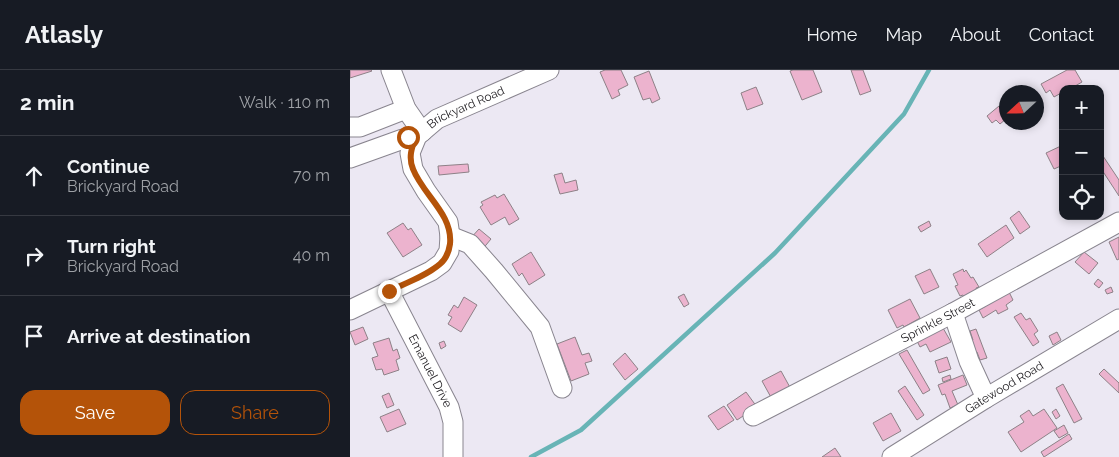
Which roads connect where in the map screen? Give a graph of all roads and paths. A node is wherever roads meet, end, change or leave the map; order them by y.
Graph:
1 (391, 70) edge
2 (540, 72) edge
3 (406, 109) junction
4 (350, 127) edge
5 (419, 134) junction
6 (350, 158) edge
7 (1119, 222) edge
8 (450, 236) junction
9 (389, 291) junction
10 (350, 310) edge
11 (952, 313) junction
12 (1119, 320) edge
13 (562, 388) dead end
14 (986, 398) junction
15 (753, 416) dead end
16 (453, 457) edge
17 (892, 457) edge

1 - 3 street
2 - 5 street, Brickyard Road
3 - 4 street
3 - 5 street
5 - 6 street
5 - 8 street, Brickyard Road
7 - 11 street, Sprinkle Street
8 - 9 street
8 - 13 street
9 - 10 street
9 - 16 street, Emanuel Drive
11 - 14 street
11 - 15 street, Sprinkle Street
12 - 14 street, Gatewood Road
14 - 17 street, Gatewood Road

